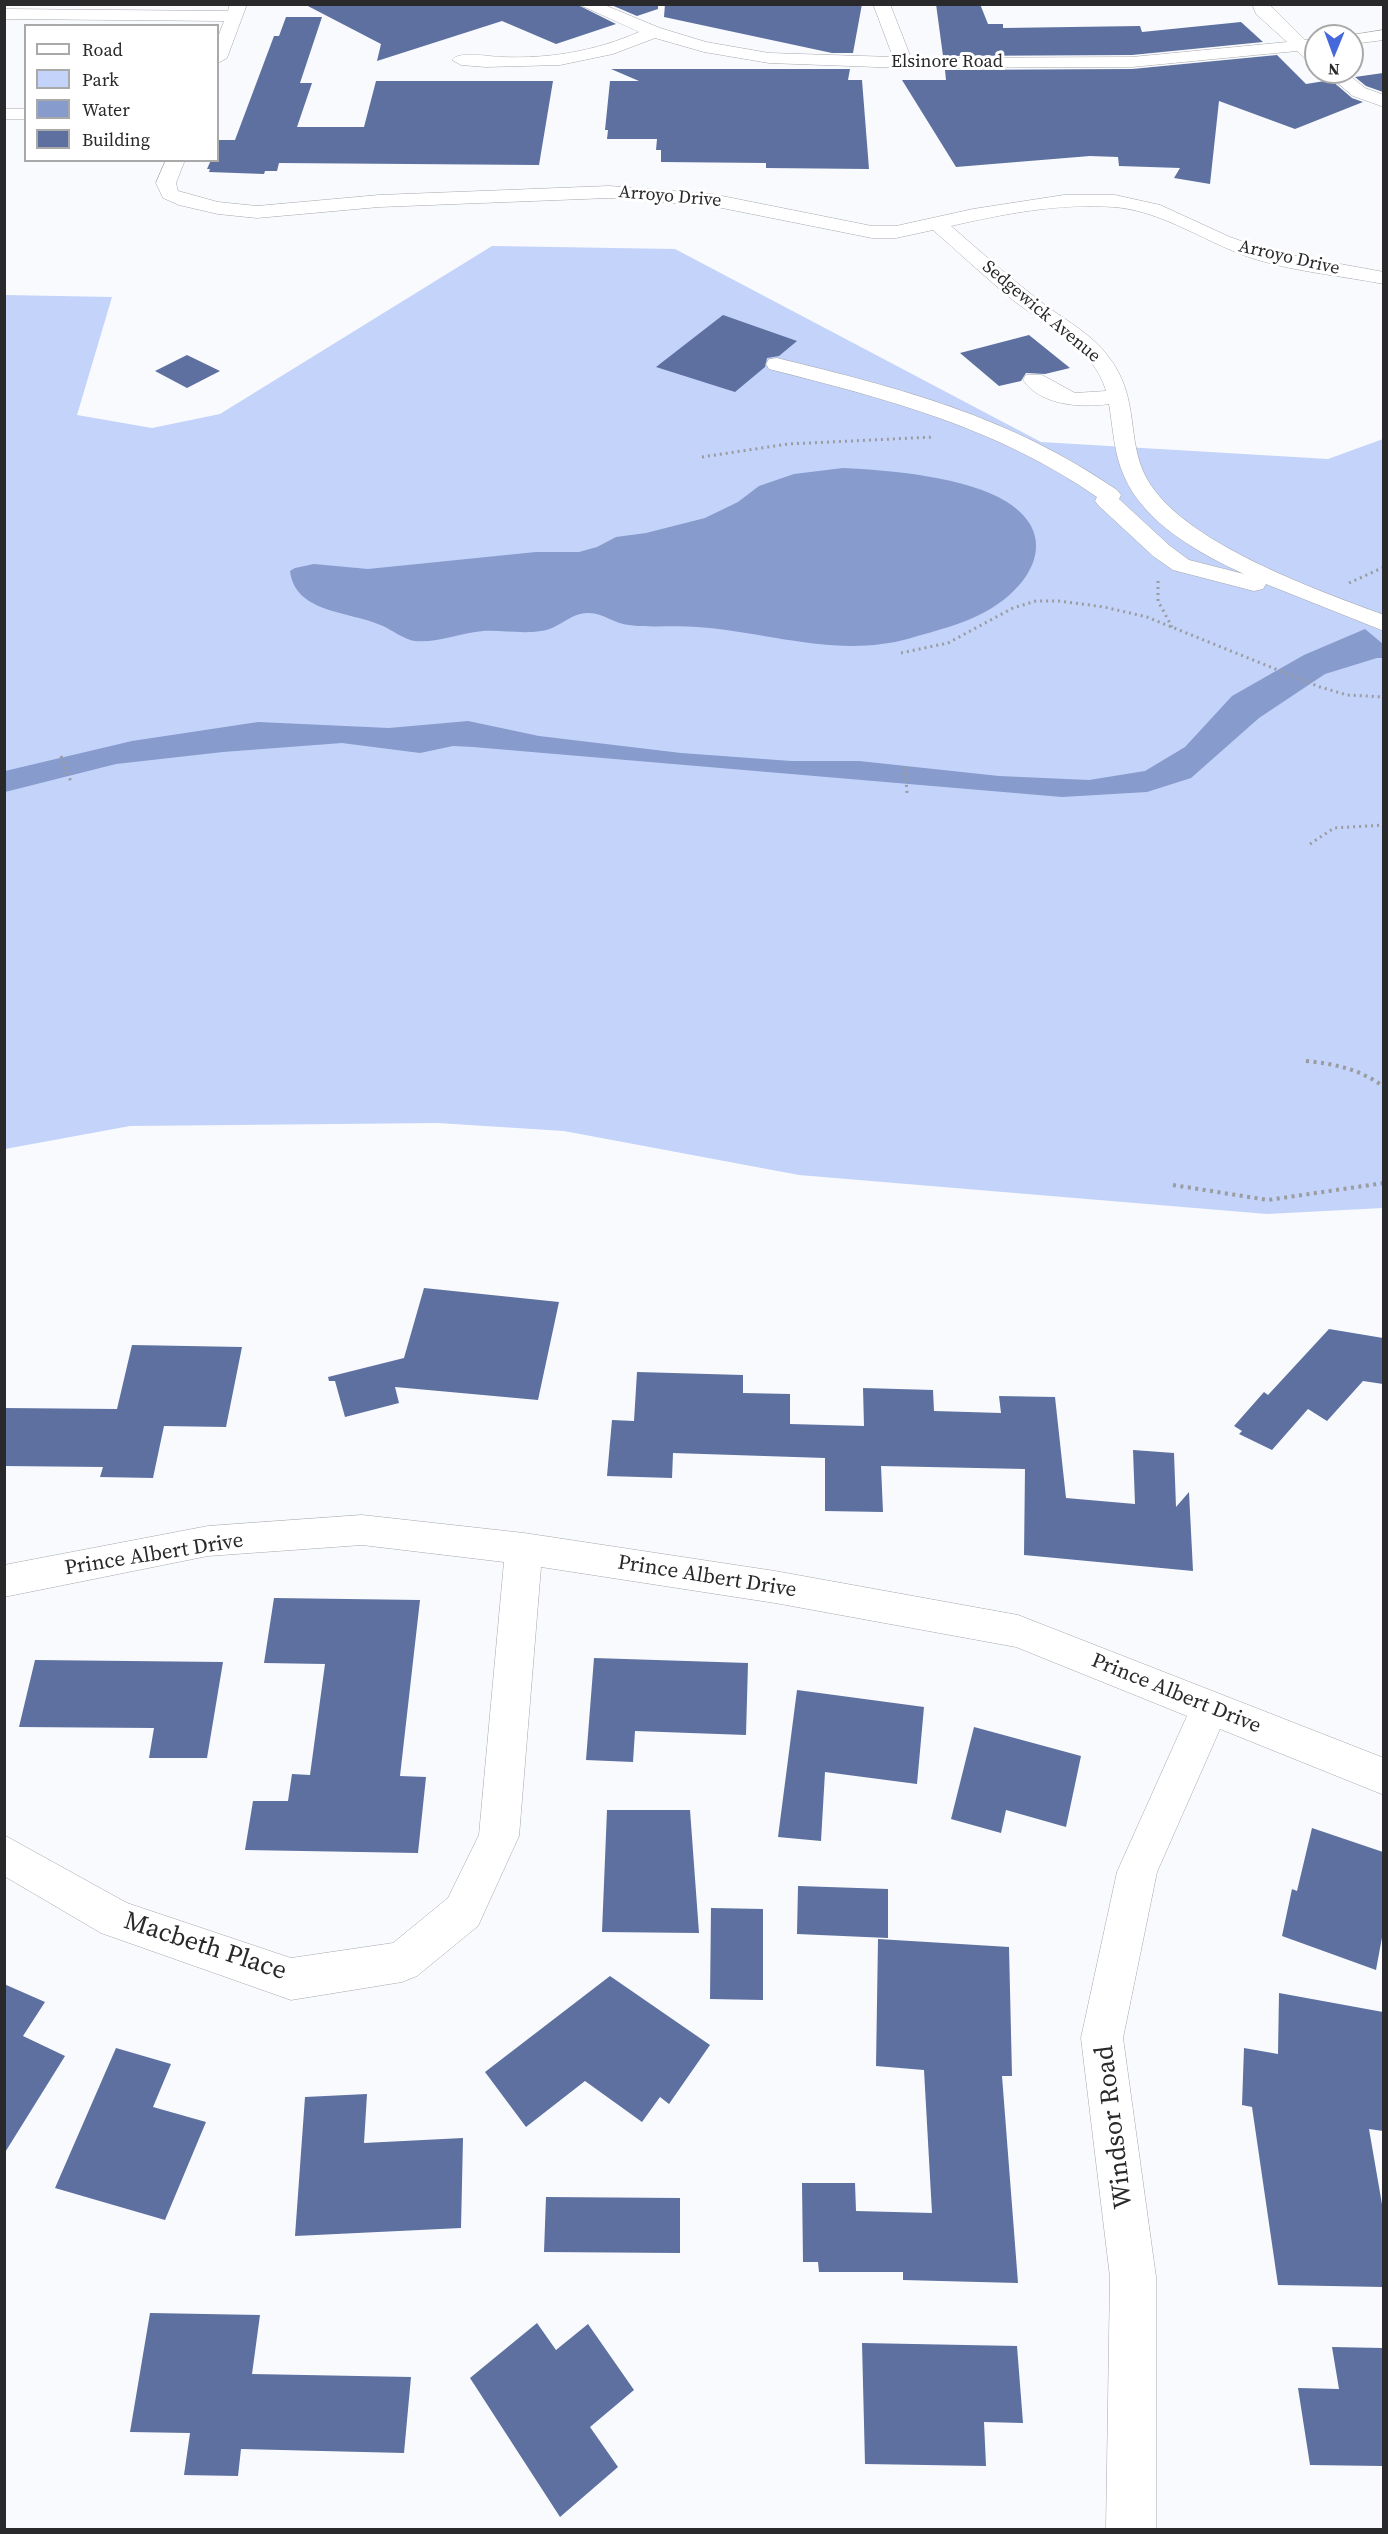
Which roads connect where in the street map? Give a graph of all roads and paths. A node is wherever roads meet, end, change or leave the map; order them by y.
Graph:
1 (586, 4) edge
2 (881, 4) edge
3 (1260, 4) edge
4 (236, 10) edge
5 (4, 14) edge
6 (654, 32) junction
7 (1383, 34) edge
8 (1364, 37) edge
9 (1304, 42) edge
10 (1304, 45) edge
11 (219, 55) edge
12 (461, 60) dead end
13 (904, 63) junction
14 (1349, 84) edge
15 (1383, 102) edge
16 (4, 114) edge
17 (24, 114) edge
18 (175, 162) edge
19 (939, 225) junction
20 (1310, 260) junction
21 (1383, 266) edge
22 (1383, 278) edge
23 (777, 364) dead end
24 (1034, 380) dead end
25 (1119, 396) junction
26 (937, 437) dead end
27 (702, 457) dead end
28 (1156, 547) junction
29 (1288, 586) junction
30 (1383, 624) edge
31 (1172, 627) junction
32 (901, 653) dead end
33 (1383, 697) edge
34 (61, 756) dead end
35 (905, 767) dead end
36 (71, 782) dead end
37 (907, 793) dead end
38 (1383, 825) edge
39 (1310, 844) dead end
40 (1306, 1061) dead end
41 (1383, 1087) edge
42 (1383, 1183) edge
43 (1173, 1185) dead end
44 (524, 1549) junction
45 (4, 1581) edge
46 (1210, 1707) junction
47 (1383, 1777) edge
48 (4, 1854) edge
49 (1131, 2529) edge

1 - 6 street, Elsinore Road
2 - 13 street
3 - 9 street
4 - 5 street
4 - 11 street
6 - 12 street
6 - 13 street, Elsinore Road
7 - 8 street
10 - 13 street, Elsinore Road
14 - 15 street
16 - 17 street
18 - 19 street, Arroyo Drive
19 - 20 street, Arroyo Drive
19 - 25 street, Sedgewick Avenue
20 - 21 street, Arroyo Drive
20 - 22 street, Arroyo Drive
23 - 28 street
24 - 25 street
25 - 29 street, Sedgewick Avenue
26 - 27 path
28 - 29 street
28 - 31 path
29 - 30 street, Sedgewick Avenue
31 - 32 path
31 - 33 path
34 - 36 path
35 - 37 path
38 - 39 path
40 - 41 path
42 - 43 path
44 - 45 street, Prince Albert Drive
44 - 46 street, Prince Albert Drive
44 - 48 street, Macbeth Place
46 - 47 street, Prince Albert Drive
46 - 49 street, Windsor Road

